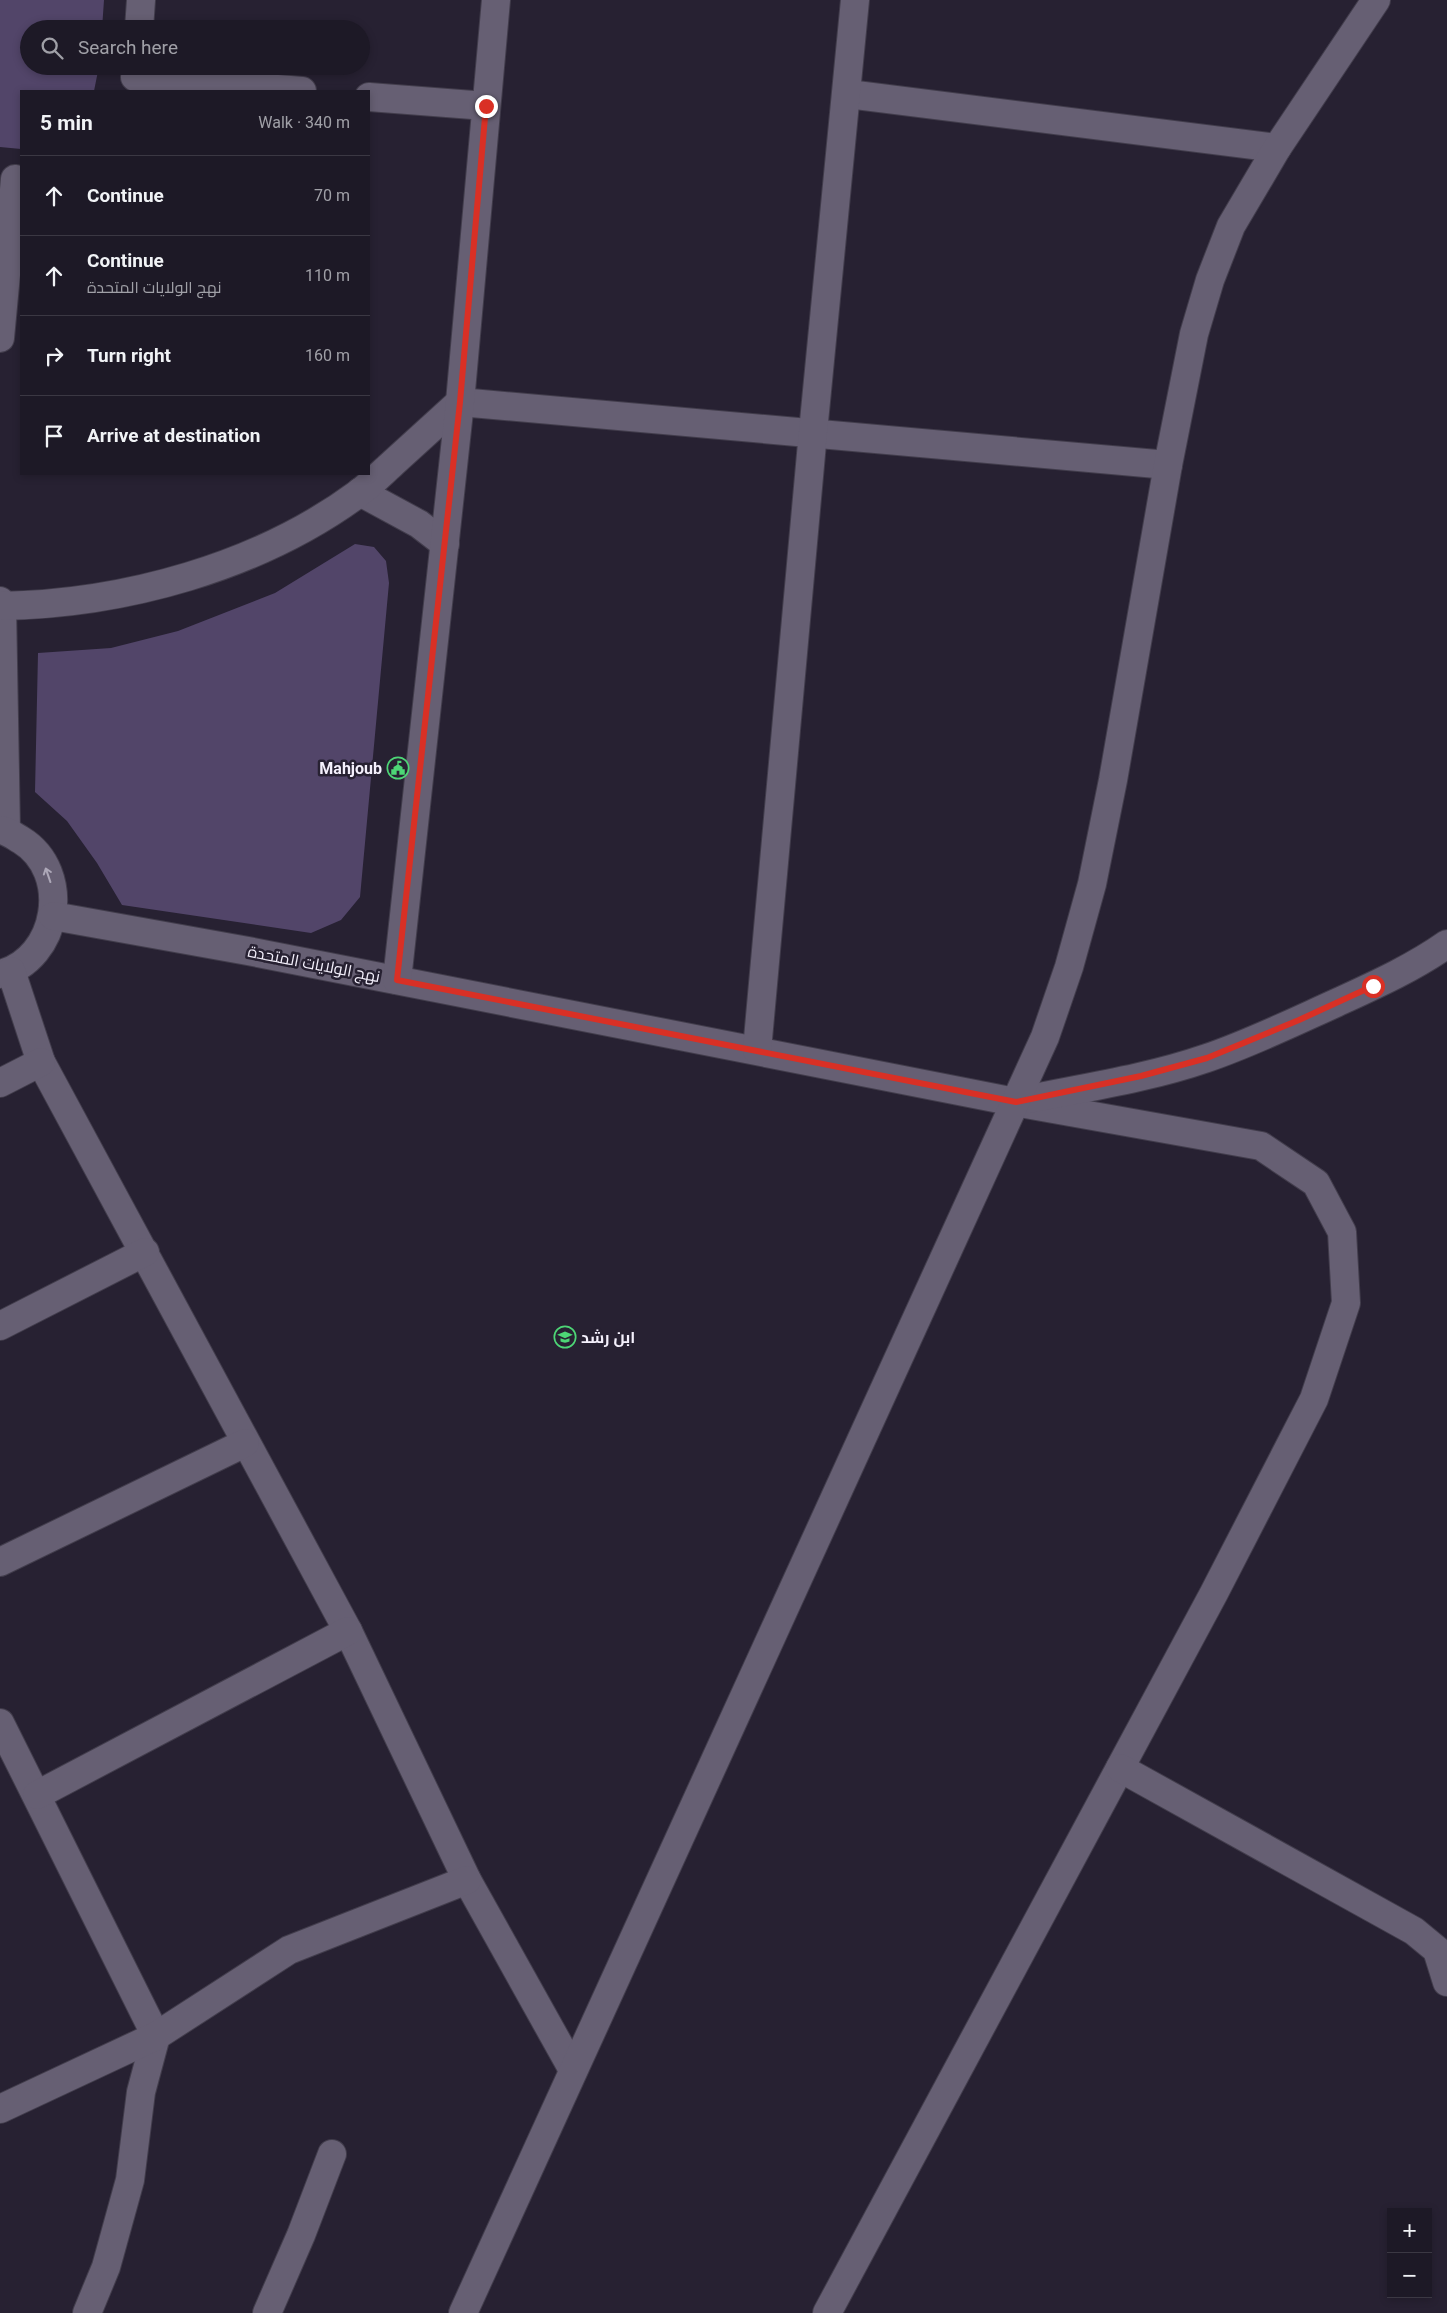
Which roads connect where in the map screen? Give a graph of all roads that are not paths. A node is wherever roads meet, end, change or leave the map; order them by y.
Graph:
1 (142, 0) edge
2 (496, 0) edge
3 (856, 0) edge
4 (1376, 0) edge
5 (140, 20) edge
6 (134, 78) edge
7 (289, 90) edge
8 (848, 94) junction
9 (370, 97) edge
10 (486, 106) junction
11 (1278, 148) junction
12 (12, 177) edge
13 (0, 338) edge
14 (460, 402) junction
15 (813, 432) junction
16 (1168, 465) junction
17 (360, 492) junction
18 (445, 544) junction
19 (1, 604) edge
20 (3, 830) edge
21 (53, 916) junction
22 (1447, 944) edge
23 (6, 973) edge
24 (397, 980) junction
25 (757, 1050) junction
26 (41, 1062) junction
27 (0, 1083) edge
28 (1016, 1102) junction
29 (145, 1252) junction
30 (0, 1326) edge
31 (245, 1443) junction
32 (0, 1562) edge
33 (348, 1632) junction
34 (0, 1723) edge
35 (1120, 1768) junction
36 (37, 1795) junction
37 (467, 1880) junction
38 (1447, 1982) edge
39 (156, 2036) junction
40 (573, 2070) junction
41 (0, 2109) edge
42 (332, 2154) dead end
43 (87, 2313) edge
44 (266, 2313) edge
45 (463, 2313) edge
46 (827, 2313) edge

1 - 5 street
2 - 10 street
3 - 8 street
4 - 11 street
6 - 7 street
8 - 11 street
8 - 15 street
9 - 10 street
10 - 14 street
11 - 16 street
12 - 13 street
14 - 15 street
14 - 17 street
14 - 18 street
15 - 16 street
15 - 25 street
16 - 28 street
17 - 18 street
17 - 19 street
18 - 24 street
19 - 20 street
21 -> 20 street
21 - 23 street
21 - 24 street, نهج الولايات المتحدة
22 - 28 street
23 - 26 street
24 - 25 street, نهج الولايات المتحدة
25 - 28 street, نهج الولايات المتحدة
26 - 27 street
26 - 29 street
28 - 35 street, نهج الولايات المتحدة
28 - 40 street
29 - 30 street
29 - 31 street
31 - 32 street
31 - 33 street
33 - 36 street
33 - 37 street
34 - 36 street
35 - 38 street
35 - 46 street, نهج الولايات المتحدة
36 - 39 street
37 - 39 street
37 - 40 street
39 - 41 street
39 - 43 street
40 - 45 street
42 - 44 street

